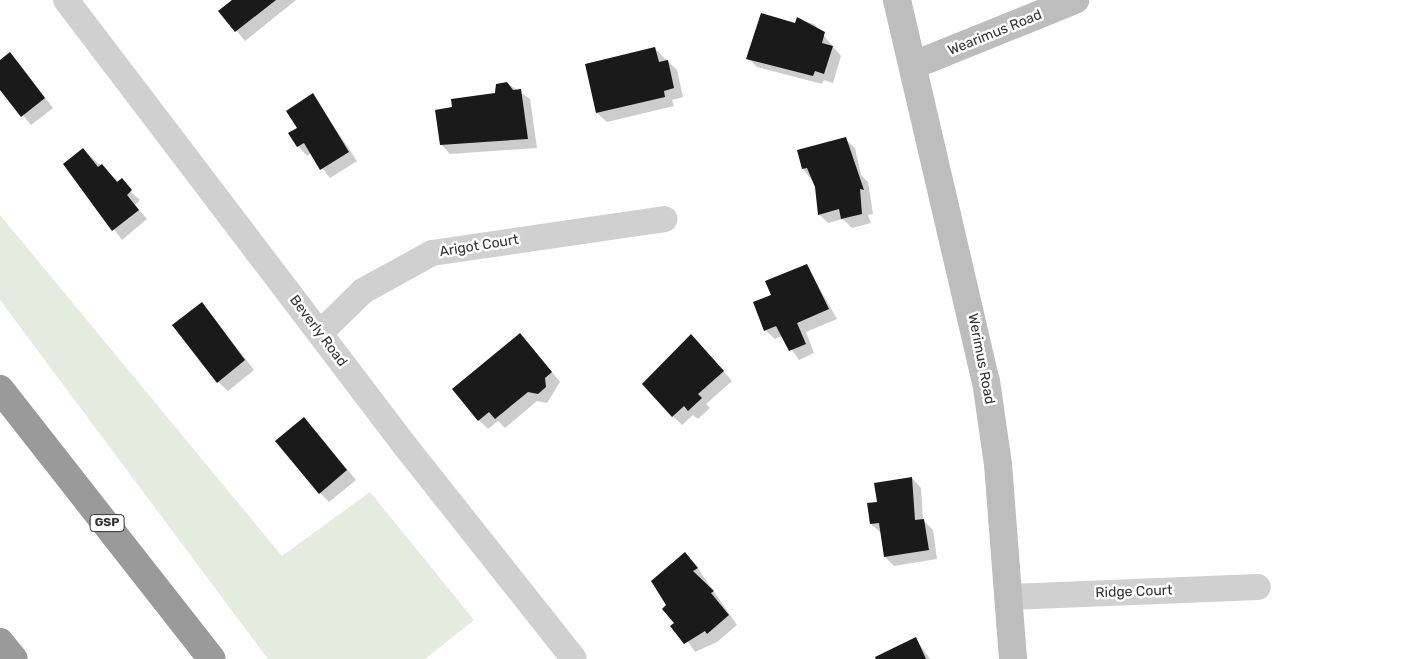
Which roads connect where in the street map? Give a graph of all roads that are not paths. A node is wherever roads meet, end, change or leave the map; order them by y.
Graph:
1 (66, 0) edge
2 (898, 0) edge
3 (1075, 0) edge
4 (914, 65) junction
5 (665, 219) dead end
6 (320, 333) junction
7 (0, 389) edge
8 (1258, 587) dead end
9 (1009, 598) junction
10 (0, 642) edge
11 (14, 659) edge
12 (212, 659) edge
13 (574, 659) edge
14 (1013, 659) edge

1 - 6 street, Beverly Road
2 - 4 main road, Werimus Road
3 - 4 main road, Wearimus Road
4 - 9 main road, Werimus Road
5 - 6 street, Arigot Court
6 - 13 street, Beverly Road
7 - 12 highway, GSP
8 - 9 street, Ridge Court
9 - 14 main road, Werimus Road
10 - 11 highway

